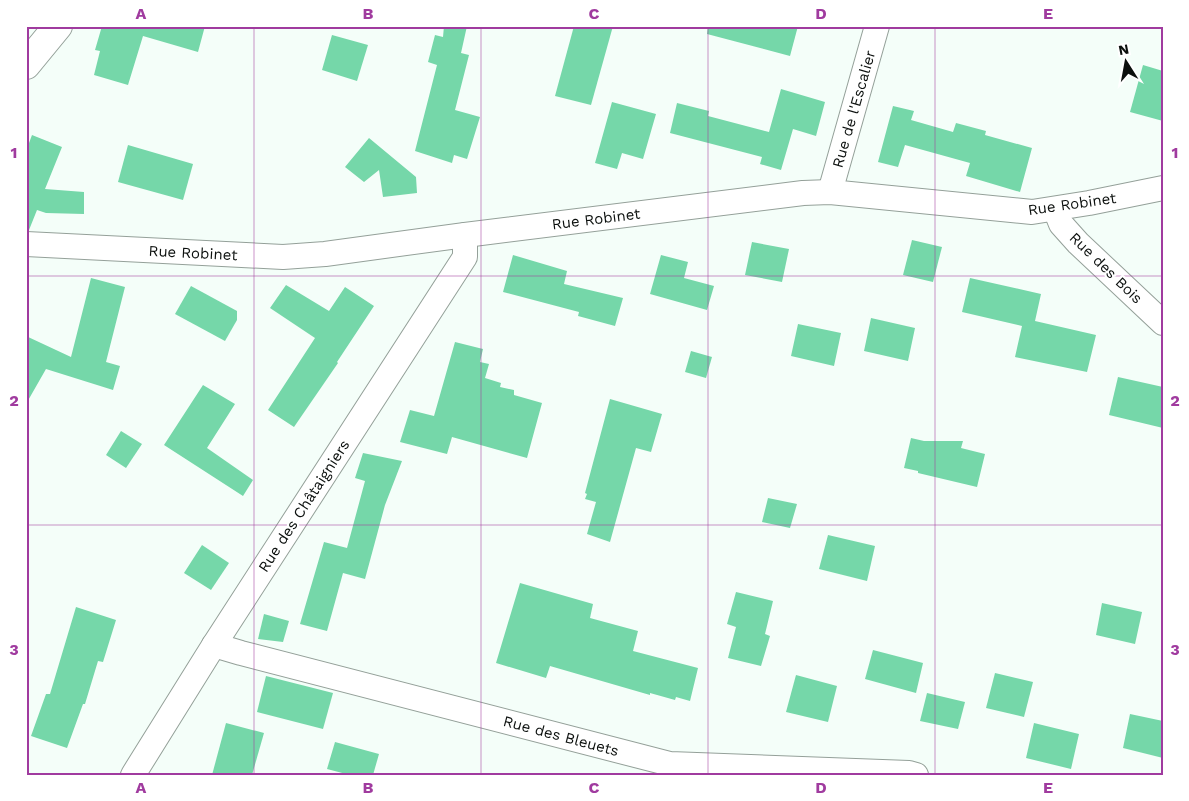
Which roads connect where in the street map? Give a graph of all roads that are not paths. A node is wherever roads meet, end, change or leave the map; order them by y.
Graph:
1 (58, 26) edge
2 (877, 26) edge
3 (26, 65) edge
4 (1163, 188) edge
5 (830, 192) junction
6 (1055, 209) junction
7 (465, 235) junction
8 (26, 244) edge
9 (1163, 323) edge
10 (214, 645) junction
11 (133, 775) edge
12 (916, 775) edge

1 - 3 street
2 - 5 street, Rue de l'Escalier
4 - 6 street, Rue Robinet
5 - 6 street, Rue Robinet
5 - 7 street, Rue Robinet
6 - 9 street, Rue des Bois
7 - 8 street, Rue Robinet
7 - 10 street, Rue des Châtaigniers
10 - 11 street, Rue des Châtaigniers
10 - 12 street, Rue des Bleuets

